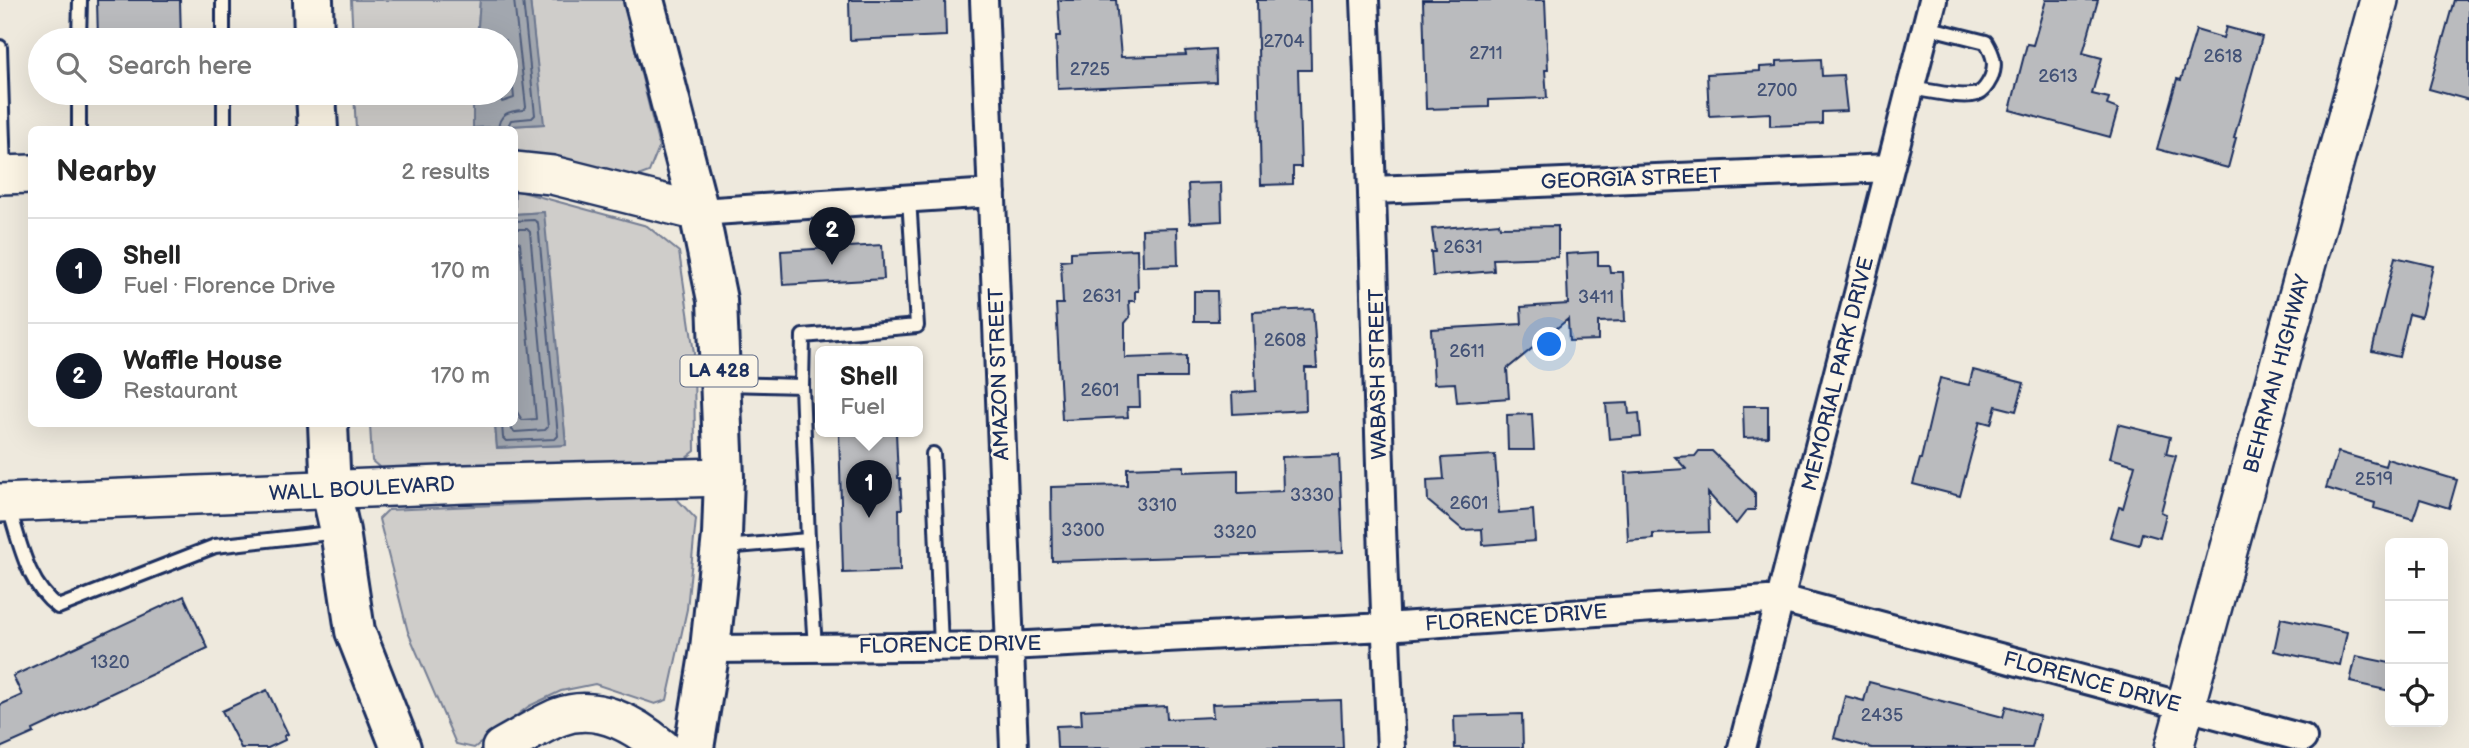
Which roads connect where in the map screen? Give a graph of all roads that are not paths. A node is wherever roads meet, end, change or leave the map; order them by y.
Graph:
1 (79, 0) edge
2 (223, 0) edge
3 (313, 0) edge
4 (644, 0) edge
5 (984, 0) edge
6 (1365, 0) edge
7 (1933, 0) edge
8 (2379, 0) edge
9 (1926, 27) junction
10 (79, 28) edge
11 (223, 28) edge
12 (314, 28) edge
13 (0, 47) edge
14 (1910, 88) junction
15 (79, 105) edge
16 (224, 105) edge
17 (317, 105) edge
18 (79, 126) edge
19 (224, 126) edge
20 (318, 126) edge
21 (1889, 168) junction
22 (518, 171) edge
23 (12, 175) edge
24 (1374, 190) junction
25 (992, 192) junction
26 (909, 198) junction
27 (699, 212) junction
28 (720, 384) junction
29 (802, 386) junction
30 (328, 427) edge
31 (933, 454) dead end
32 (724, 477) junction
33 (331, 491) junction
34 (4, 503) edge
35 (340, 531) junction
36 (808, 540) junction
37 (721, 548) junction
38 (1782, 599) junction
39 (1385, 627) junction
40 (941, 646) junction
41 (1008, 646) junction
42 (816, 648) junction
43 (710, 649) junction
44 (2185, 706) junction
45 (2303, 738) dead end
46 (401, 748) edge
47 (501, 748) edge
48 (662, 748) edge
49 (694, 748) edge
50 (1014, 748) edge
51 (1391, 748) edge
52 (1742, 748) edge
53 (2174, 748) edge

1 - 10 lane
2 - 11 lane
3 - 12 main road
4 - 27 main road, LA 428
5 - 25 street, AMAZON STREET
6 - 24 street, WABASH STREET
7 - 9 street, MEMORIAL PARK DRIVE
8 - 44 street, BEHRMAN HIGHWAY
9 - 14 street, MEMORIAL PARK DRIVE
9 - 14 lane
13 - 23 lane
14 - 21 street, MEMORIAL PARK DRIVE
15 - 18 lane
16 - 19 lane
17 - 20 main road
21 - 24 street, GEORGIA STREET
21 - 38 street, MEMORIAL PARK DRIVE
22 - 27 street
24 - 39 street, WABASH STREET
25 - 26 street
25 - 41 street, AMAZON STREET
26 - 27 street
26 - 29 lane
27 - 28 main road, LA 428
28 - 29 lane
28 - 32 main road, LA 428
29 - 36 lane
30 - 33 main road
31 - 40 lane
32 - 33 street, WALL BOULEVARD
32 - 37 main road, LA 428
33 - 34 street, WALL BOULEVARD
33 - 35 main road
34 - 35 lane
35 - 46 main road
36 - 37 lane
36 - 42 lane
37 - 43 main road, LA 428
38 - 39 street, FLORENCE DRIVE
38 - 44 street, FLORENCE DRIVE
38 - 52 street, MEMORIAL PARK DRIVE
39 - 41 street, FLORENCE DRIVE
39 - 51 street, WABASH STREET
40 - 41 street, FLORENCE DRIVE
40 - 42 street, FLORENCE DRIVE
41 - 50 street, AMAZON STREET
42 - 43 street, FLORENCE DRIVE
43 - 49 main road, LA 428
44 - 45 street, FLORENCE DRIVE
44 - 53 street, BEHRMAN HIGHWAY
47 - 48 street

